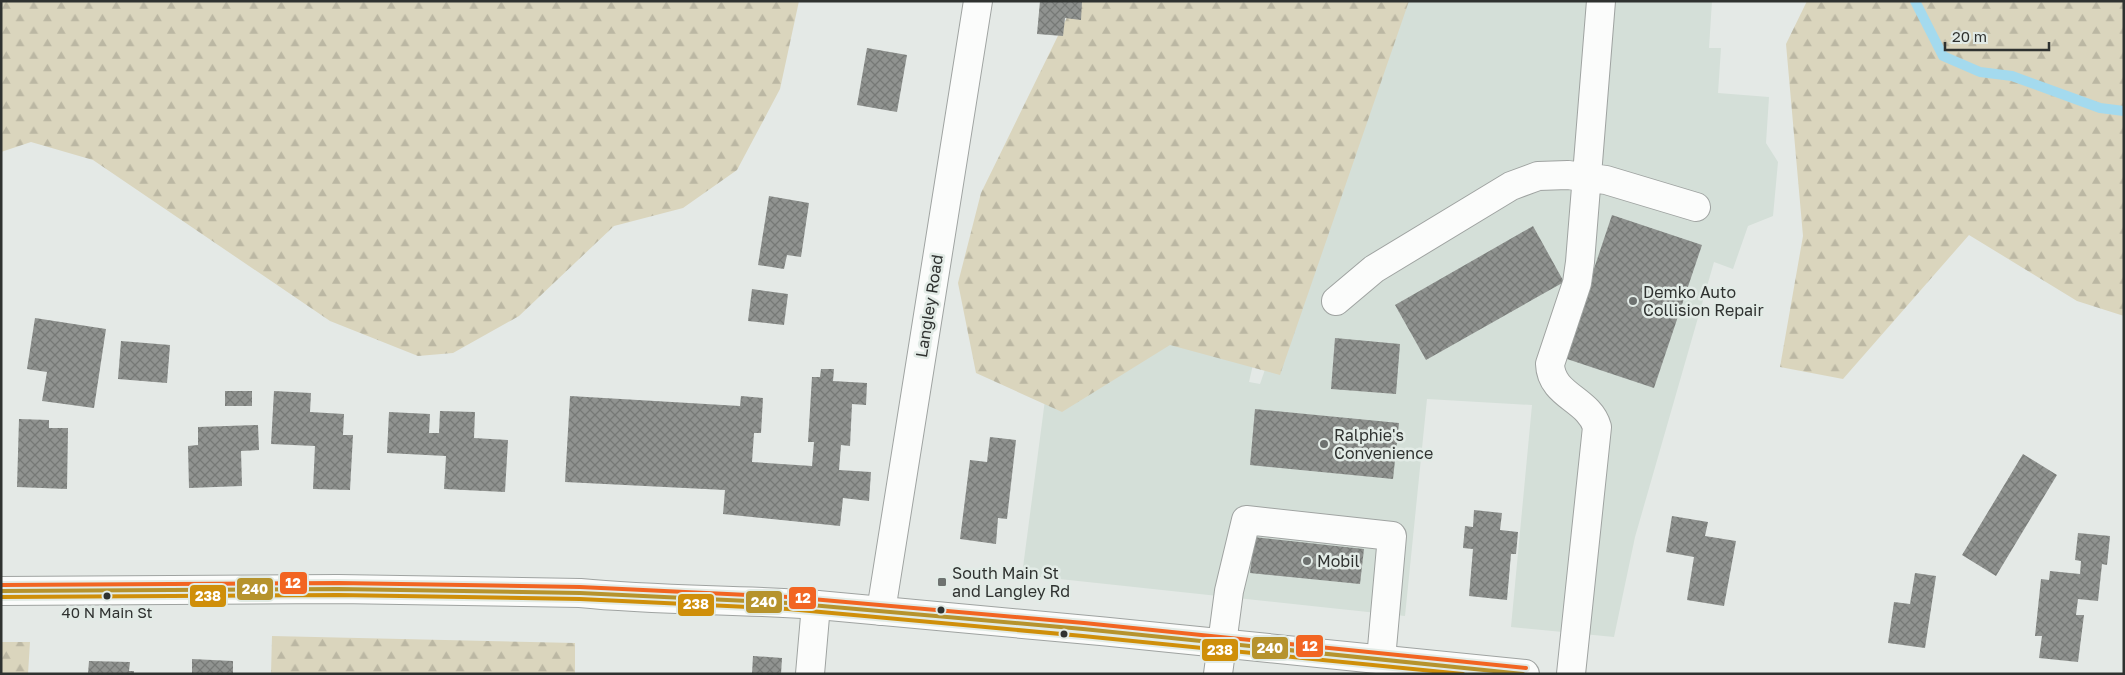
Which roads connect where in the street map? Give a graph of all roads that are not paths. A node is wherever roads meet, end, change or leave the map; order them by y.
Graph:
1 (978, 1) edge
2 (1601, 1) edge
3 (1587, 177) junction
4 (1696, 207) dead end
5 (1336, 301) dead end
6 (1, 591) edge
7 (816, 605) junction
8 (881, 611) junction
9 (1222, 642) junction
10 (1381, 659) junction
11 (810, 674) edge
12 (1218, 674) edge
13 (1525, 674) edge
14 (1570, 674) edge

1 - 8 main road, Langley Road
2 - 3 main road
3 - 4 main road
3 - 5 main road
3 - 14 main road
6 - 7 main road
7 - 8 main road
7 - 11 main road
8 - 9 main road
9 - 10 main road
9 - 10 main road
9 - 12 main road
10 - 13 main road

